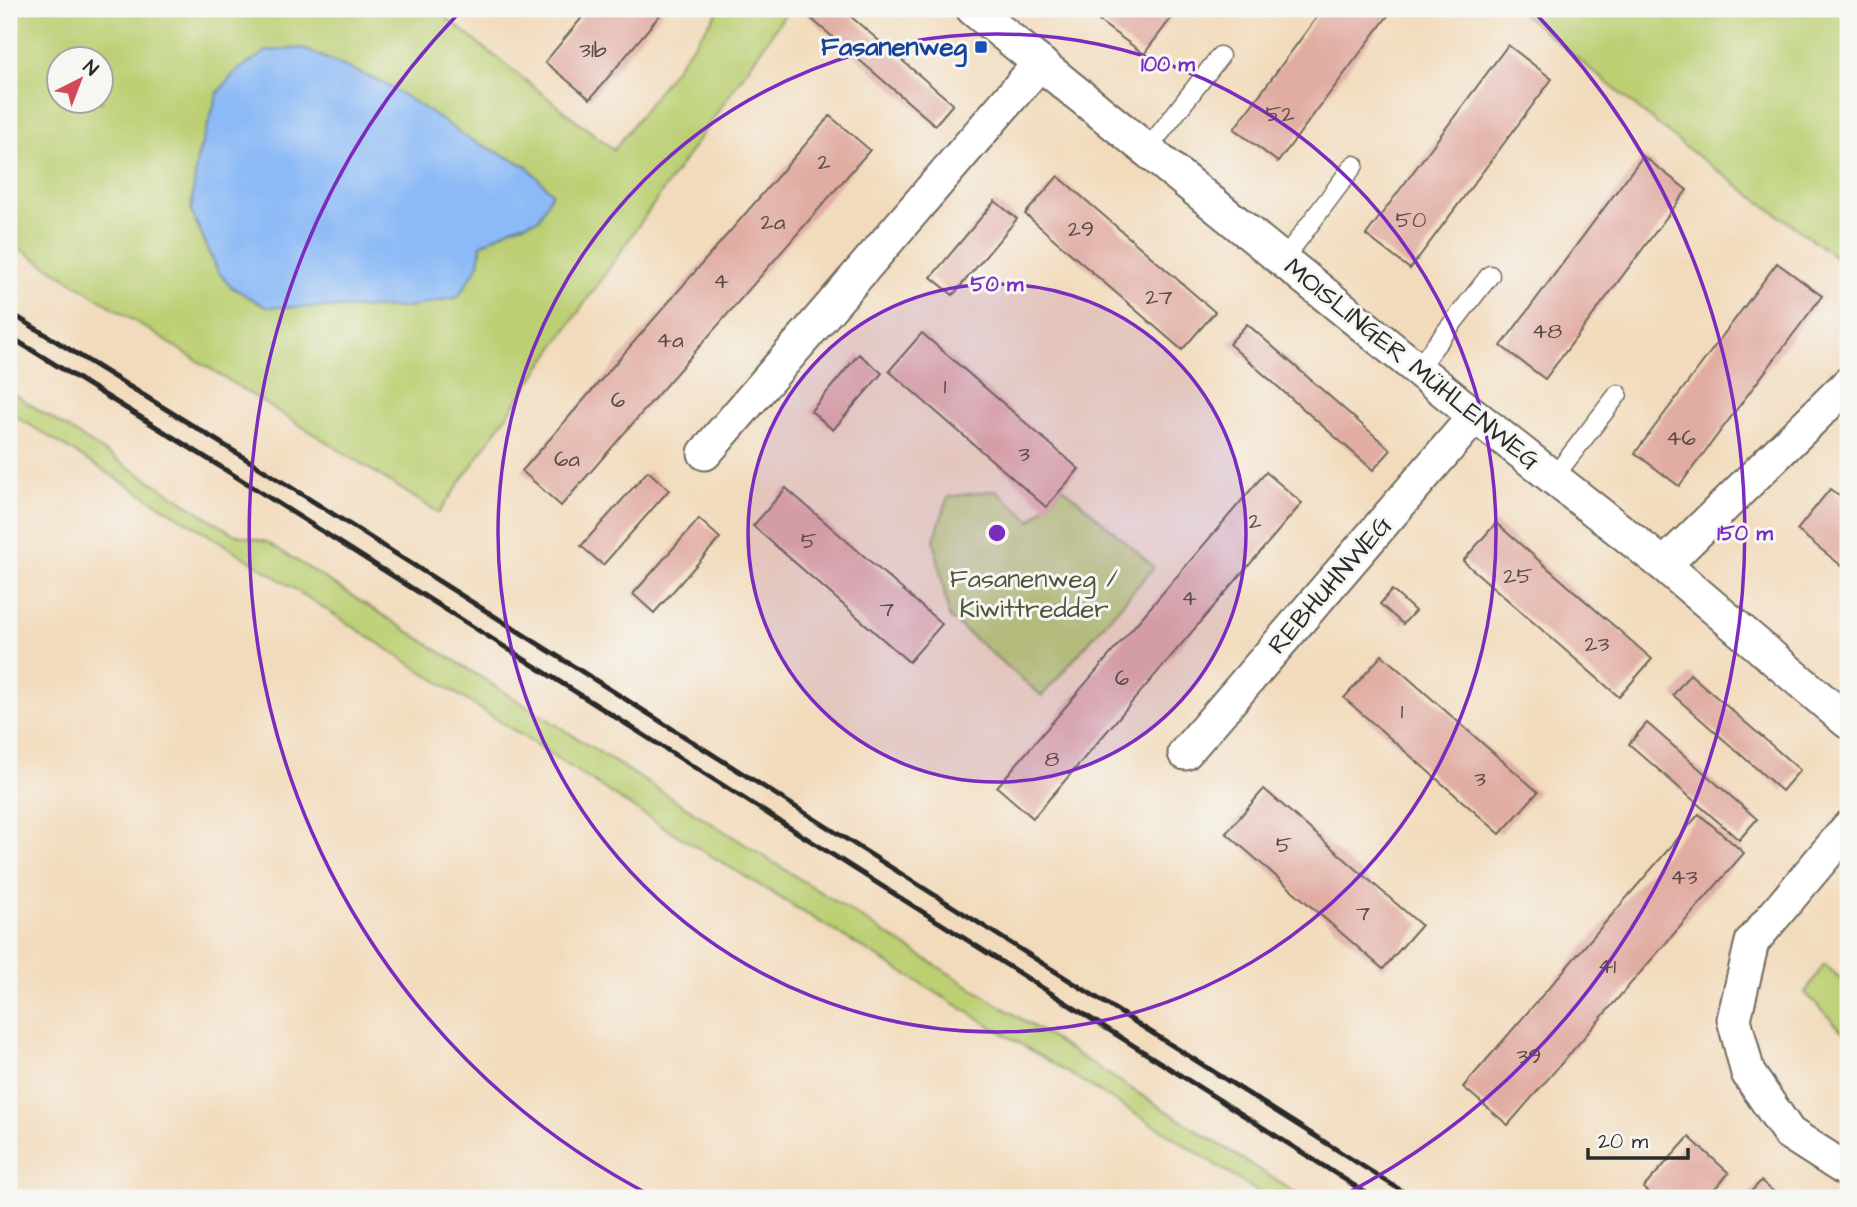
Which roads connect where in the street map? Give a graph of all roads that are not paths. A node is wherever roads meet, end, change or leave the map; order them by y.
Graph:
1 (973, 9) edge
2 (1220, 56) dead end
3 (1040, 63) junction
4 (1147, 150) junction
5 (1354, 165) dead end
6 (1283, 260) junction
7 (1490, 275) dead end
8 (1417, 369) junction
9 (1848, 384) edge
10 (1618, 394) dead end
11 (1475, 416) junction
12 (705, 453) dead end
13 (1553, 478) junction
14 (1664, 565) junction
15 (1848, 722) edge
16 (1185, 753) dead end
17 (1848, 828) edge
18 (1848, 1171) edge

1 - 3 street, MOISLINGER MÜHLENWEG
2 - 4 lane
3 - 4 street, MOISLINGER MÜHLENWEG
3 - 12 street
4 - 6 street, MOISLINGER MÜHLENWEG
5 - 6 lane
6 - 8 street, MOISLINGER MÜHLENWEG
7 - 8 lane
8 - 11 street, MOISLINGER MÜHLENWEG
9 - 14 street
10 - 13 lane
11 - 13 street, MOISLINGER MÜHLENWEG
11 - 16 street, REBHUHNWEG
13 - 14 street, MOISLINGER MÜHLENWEG
14 - 15 street, MOISLINGER MÜHLENWEG
17 - 18 street

